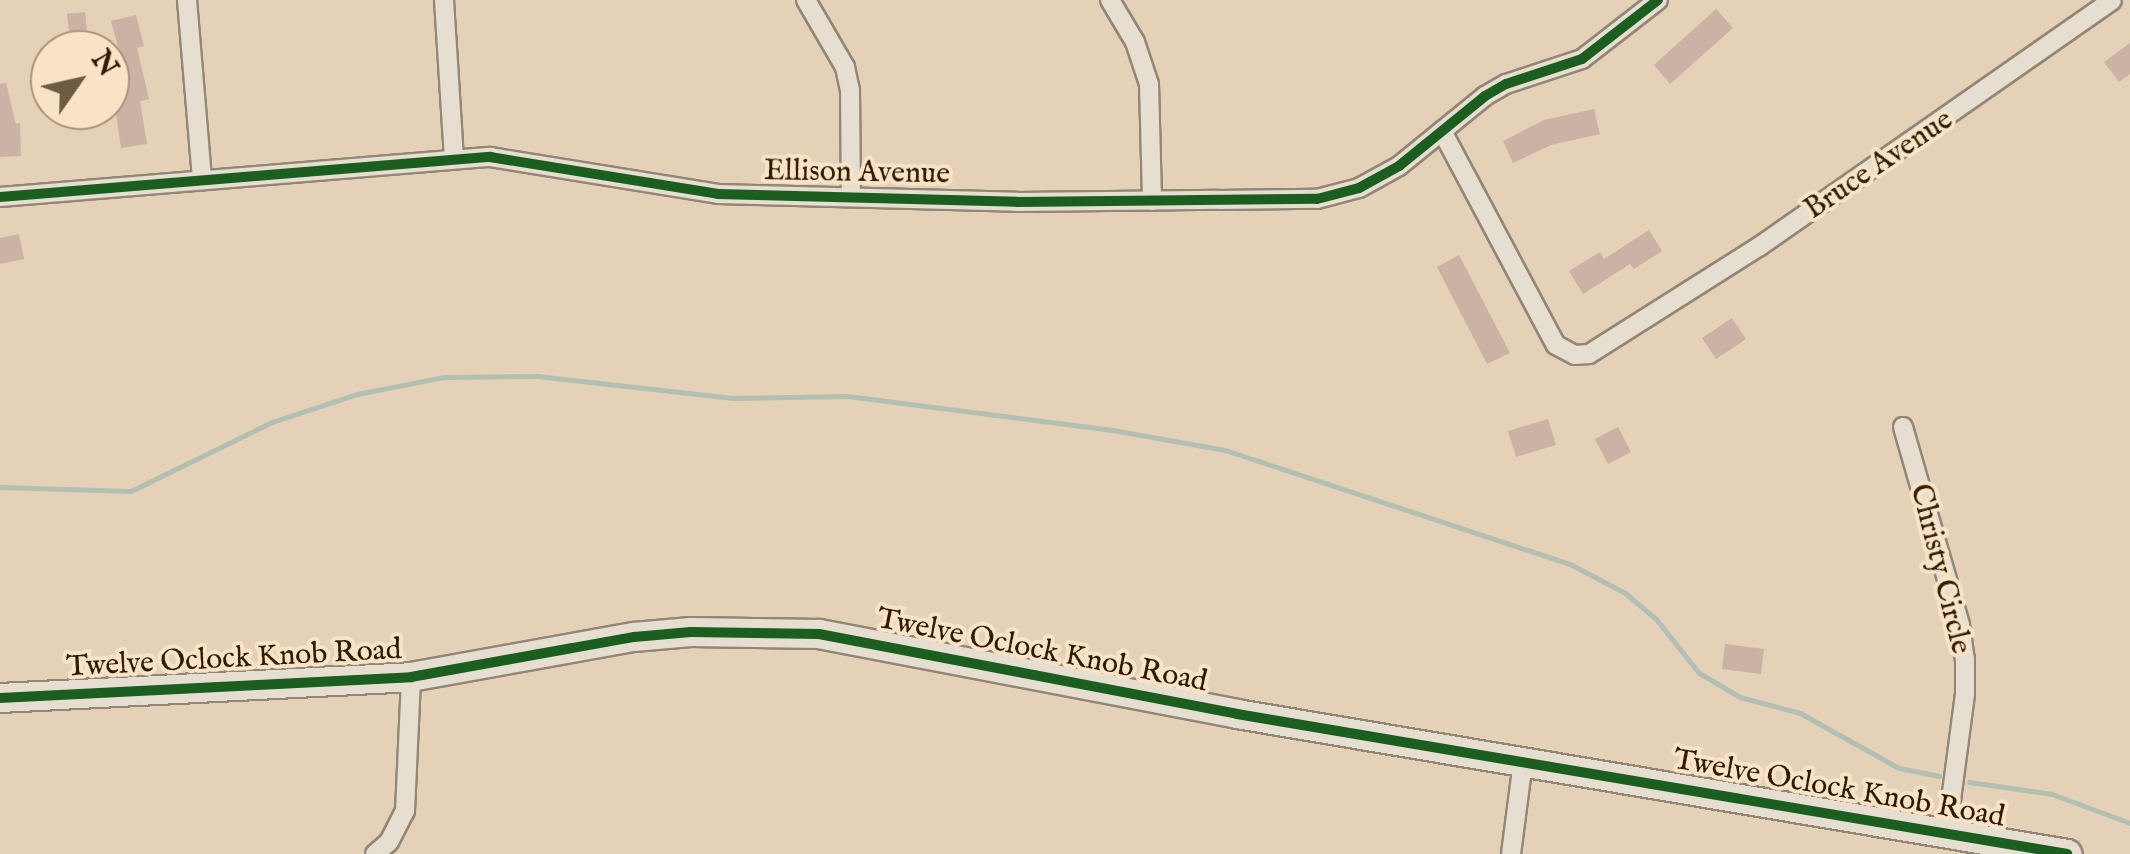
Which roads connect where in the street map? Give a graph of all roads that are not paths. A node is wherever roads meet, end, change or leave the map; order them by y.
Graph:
1 (186, 0) edge
2 (444, 0) edge
3 (806, 0) edge
4 (1110, 0) edge
5 (1658, 0) edge
6 (2112, 0) edge
7 (1442, 132) junction
8 (454, 158) junction
9 (202, 180) junction
10 (0, 196) edge
11 (852, 197) junction
12 (1152, 201) junction
13 (1904, 427) dead end
14 (411, 677) junction
15 (0, 698) edge
16 (1523, 761) junction
17 (1947, 831) junction
18 (376, 854) edge
19 (1511, 854) edge
20 (2067, 854) edge

1 - 9 street
2 - 8 street
3 - 11 street
4 - 12 street
5 - 7 street, Ellison Avenue
6 - 7 street, Bruce Avenue
7 - 12 street, Ellison Avenue
8 - 9 street, Ellison Avenue
8 - 11 street, Ellison Avenue
9 - 10 street, Ellison Avenue
11 - 12 street, Ellison Avenue
13 - 17 street, Christy Circle
14 - 15 street, Twelve Oclock Knob Road
14 - 16 street, Twelve Oclock Knob Road
14 - 18 street
16 - 17 street, Twelve Oclock Knob Road
16 - 19 street
17 - 20 street, Twelve Oclock Knob Road

